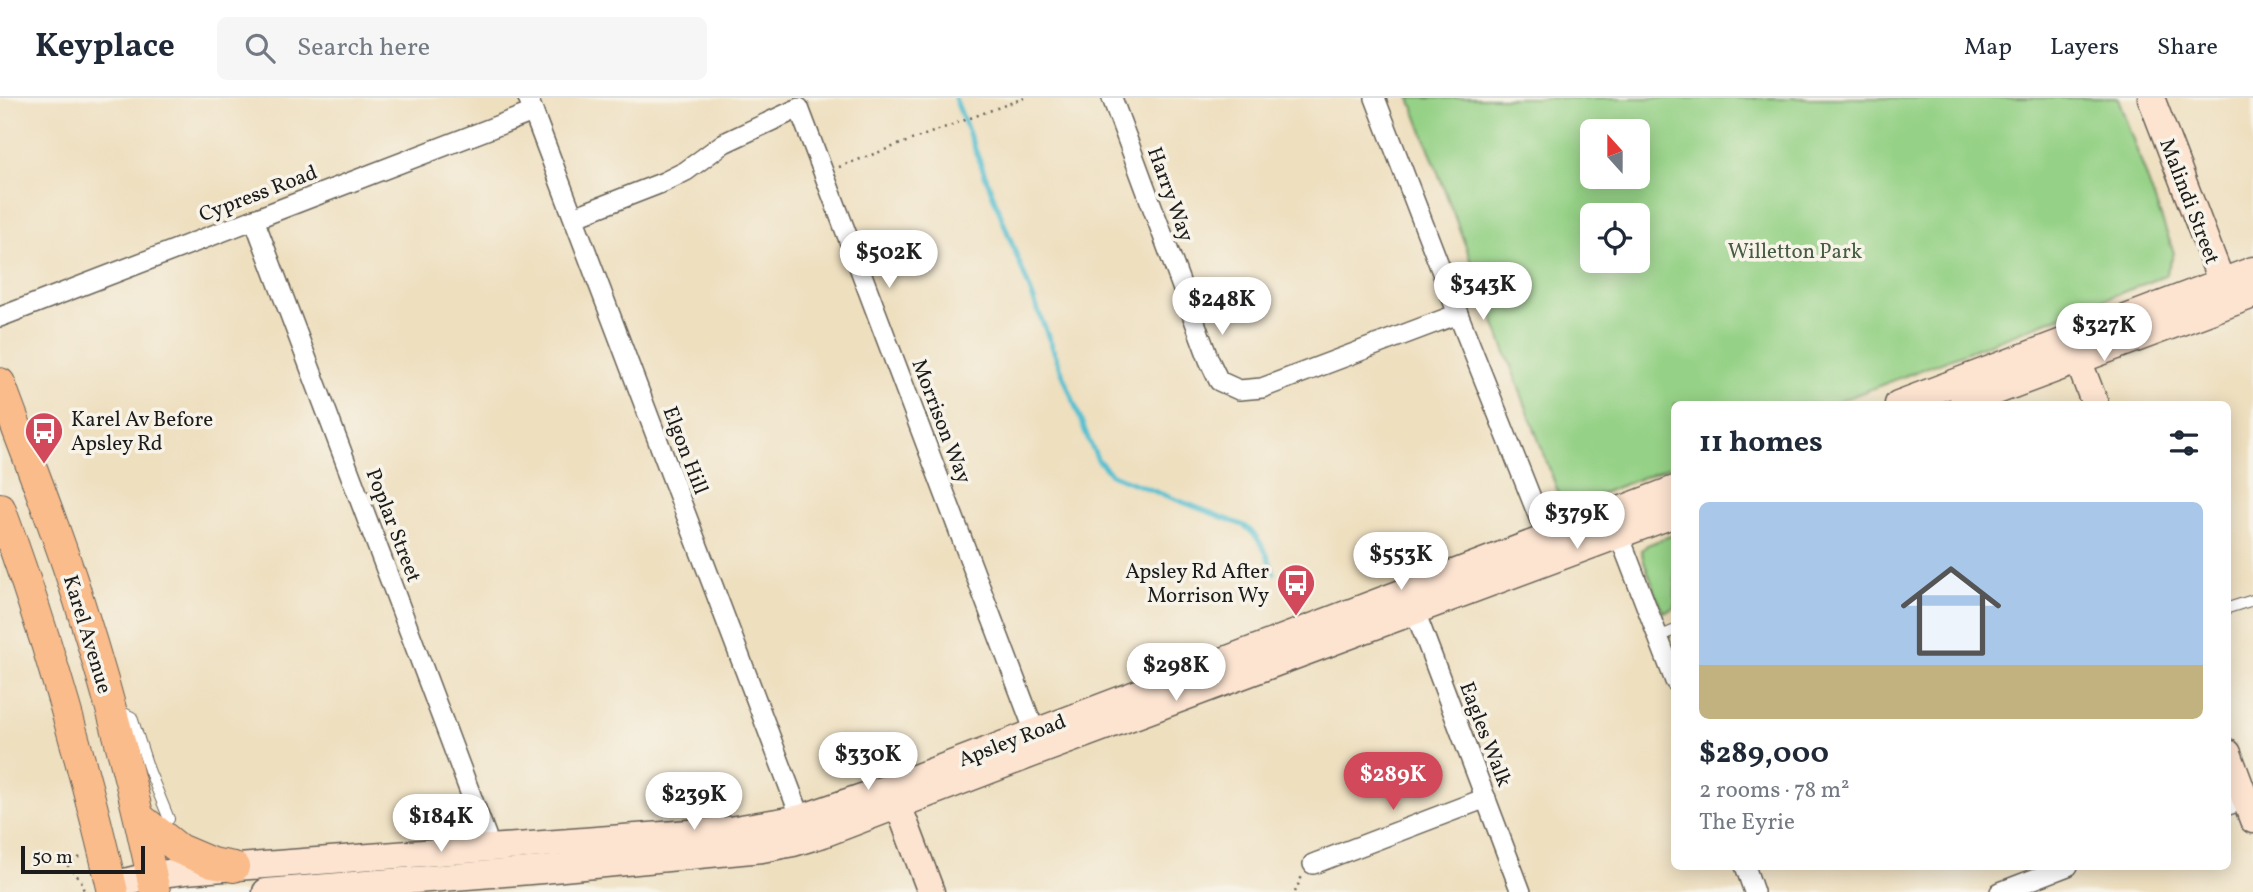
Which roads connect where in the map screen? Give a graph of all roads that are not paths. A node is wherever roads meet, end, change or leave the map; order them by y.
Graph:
1 (1112, 98) edge
2 (1375, 98) edge
3 (2151, 98) edge
4 (797, 103) edge
5 (531, 105) edge
6 (574, 217) junction
7 (254, 219) junction
8 (2253, 270) edge
9 (2235, 293) edge
10 (1458, 314) junction
11 (0, 317) edge
12 (2074, 349) junction
13 (0, 383) edge
14 (1908, 401) edge
15 (1968, 401) edge
16 (2094, 401) edge
17 (1671, 491) edge
18 (0, 508) edge
19 (1671, 515) edge
20 (1615, 525) junction
21 (1551, 548) junction
22 (2253, 600) edge
23 (1411, 602) junction
24 (2231, 607) edge
25 (1666, 633) edge
26 (1671, 660) edge
27 (112, 715) junction
28 (1038, 741) junction
29 (2231, 765) edge
30 (895, 796) junction
31 (1486, 798) junction
32 (2242, 808) edge
33 (140, 818) junction
34 (801, 818) junction
35 (169, 819) dead end
36 (488, 847) junction
37 (1313, 864) dead end
38 (234, 867) junction
39 (1746, 870) edge
40 (2058, 870) edge
41 (154, 884) edge
42 (434, 885) edge
43 (113, 889) edge
44 (266, 892) edge
45 (930, 892) edge
46 (1521, 892) edge
47 (1754, 892) edge
48 (2000, 892) edge

1 - 10 street, Harry Way
2 - 10 street
3 - 9 main road, Malindi Street
4 - 6 street, Morrison Way
4 - 28 street, Morrison Way
5 - 6 street, Elgon Hill
5 - 7 street, Cypress Road
6 - 34 street, Elgon Hill
7 - 11 street, Cypress Road
7 - 36 street, Poplar Street
8 - 9 main road
9 - 12 main road
10 - 21 street
12 - 14 main road
12 - 15 main road
12 - 16 main road
13 - 27 main road, Karel Avenue
17 - 20 main road, Apsley Road
18 - 43 main road, Karel Avenue
19 - 20 main road, Apsley Road
20 - 21 main road, Apsley Road
20 - 25 street
21 - 23 main road, Apsley Road
22 - 24 lane
23 - 28 main road, Apsley Road
23 - 31 street, Eagles Walk
25 - 26 street
27 - 33 main road, Karel Avenue
27 - 35 lane
28 - 30 main road, Apsley Road
29 - 32 main road
30 - 34 main road, Apsley Road
30 - 42 main road, Apsley Road
30 - 45 main road
31 - 37 street
31 - 46 street, Eagles Walk
33 - 38 main road
33 - 41 main road, Karel Avenue
34 - 36 main road, Apsley Road
36 - 38 main road, Apsley Road
38 - 41 main road, Apsley Road
39 - 47 street
40 - 48 street
41 - 43 main road, Apsley Road
42 - 44 main road, Apsley Road

